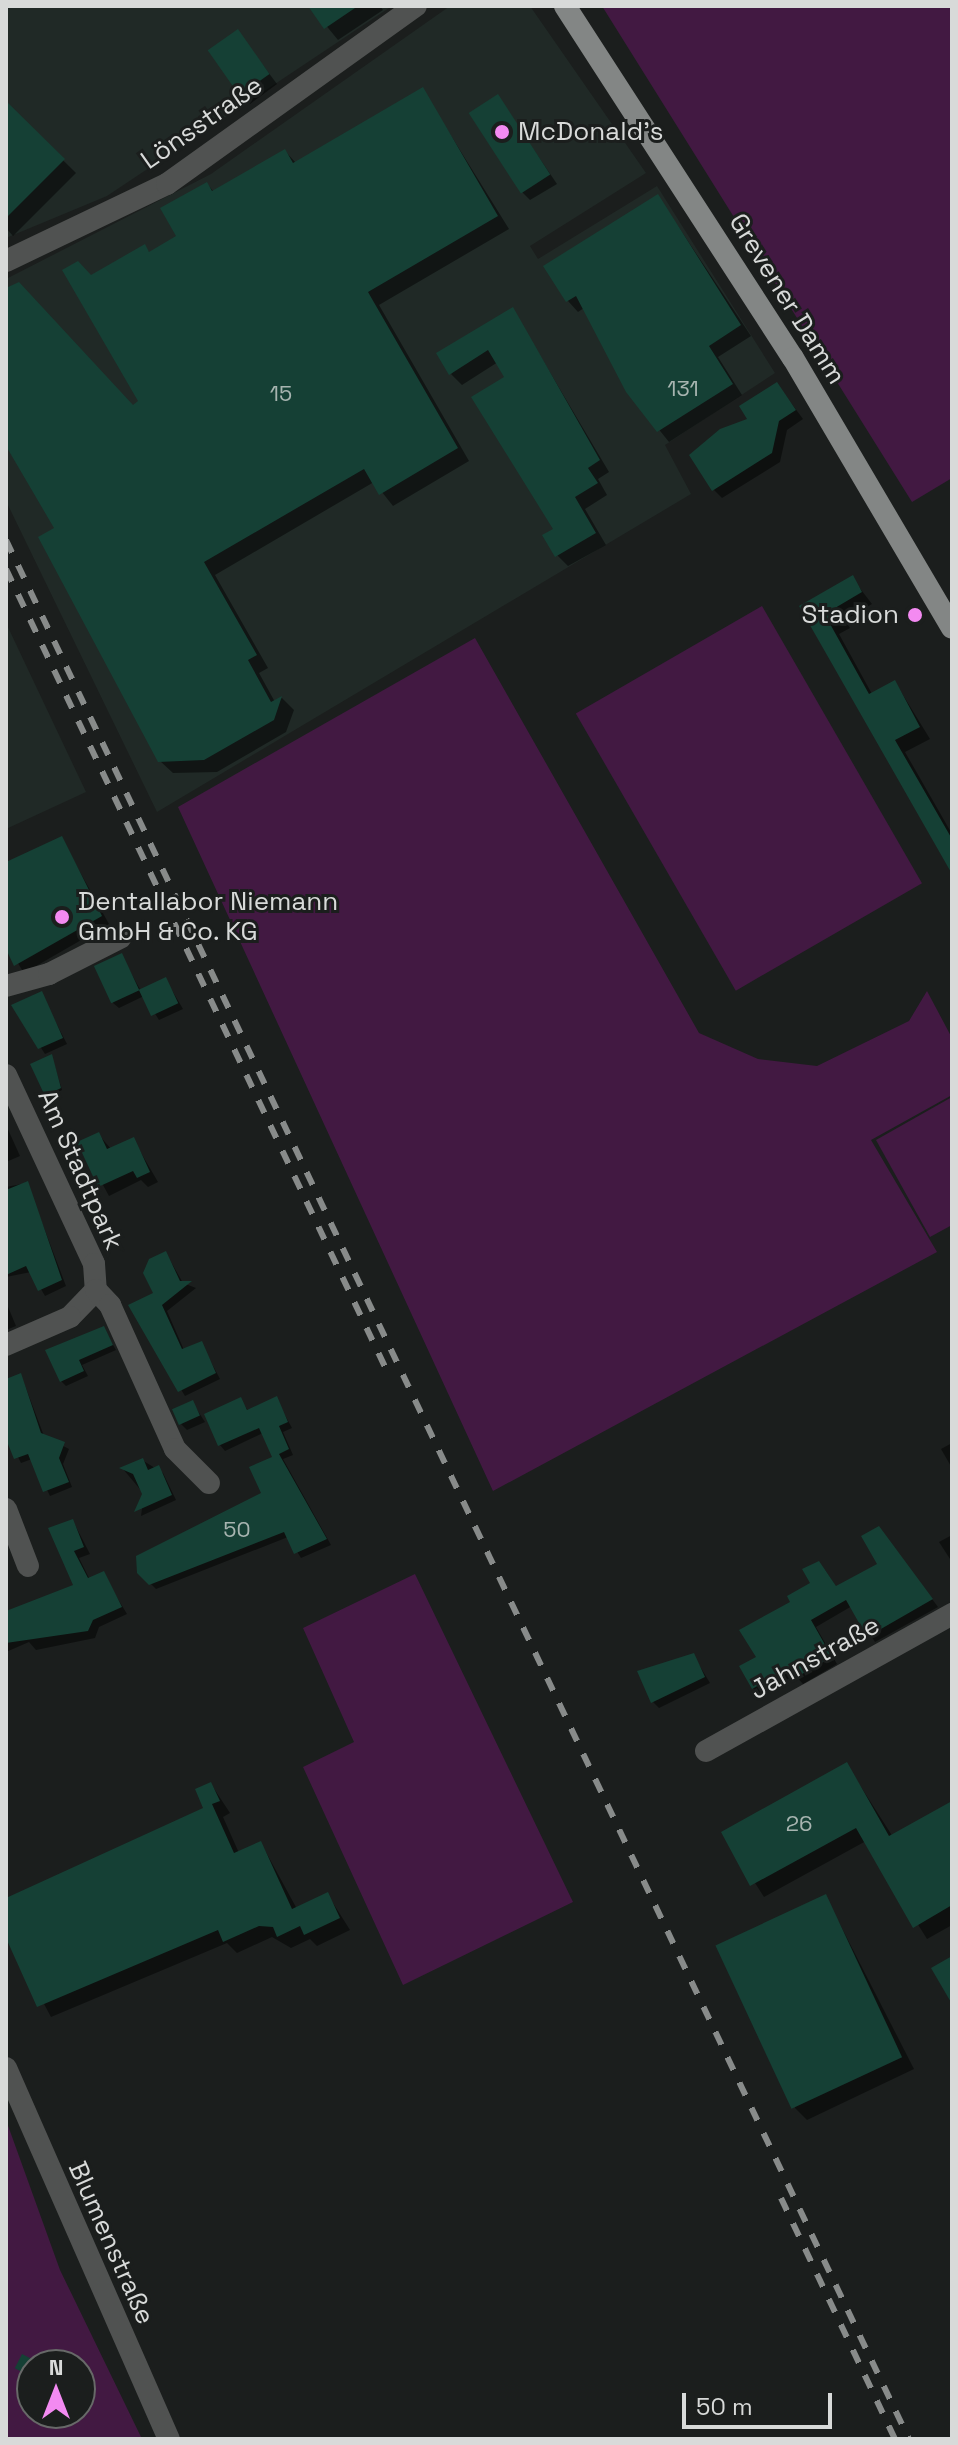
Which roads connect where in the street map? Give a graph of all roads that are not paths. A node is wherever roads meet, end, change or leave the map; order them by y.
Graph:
1 (416, 6) edge
2 (565, 6) edge
3 (6, 261) edge
4 (952, 628) edge
5 (120, 938) dead end
6 (6, 986) edge
7 (6, 1075) edge
8 (96, 1290) junction
9 (6, 1345) edge
10 (209, 1483) dead end
11 (6, 1509) edge
12 (28, 1566) dead end
13 (952, 1614) edge
14 (706, 1751) dead end
15 (6, 2068) edge
16 (169, 2439) edge

1 - 3 street, Lönsstraße
2 - 4 main road, Grevener Damm
5 - 6 street
7 - 8 street, Am Stadtpark
8 - 9 street, Am Stadtpark
8 - 10 street, Am Stadtpark
11 - 12 street
13 - 14 street, Jahnstraße
15 - 16 street, Blumenstraße

